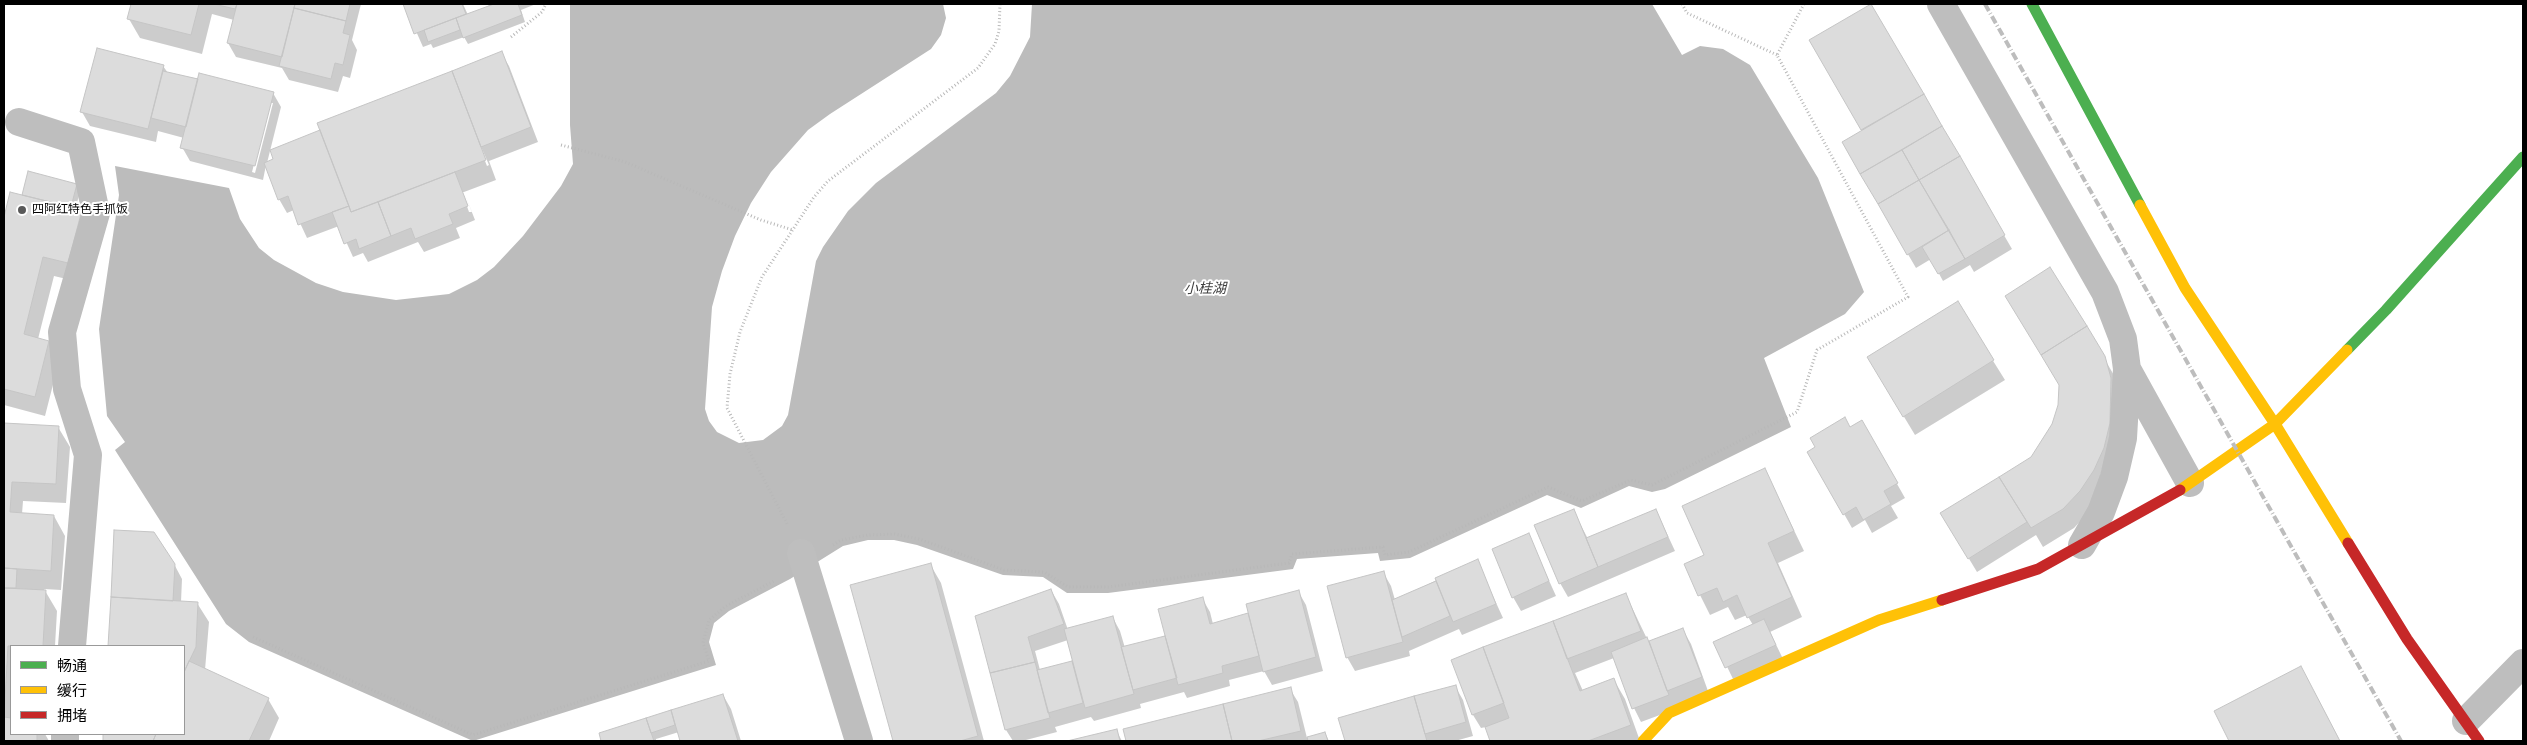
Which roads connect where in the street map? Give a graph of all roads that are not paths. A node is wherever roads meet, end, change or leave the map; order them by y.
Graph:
1 (1941, 4) edge
2 (2032, 4) edge
3 (19, 122) dead end
4 (2523, 157) edge
5 (2127, 369) junction
6 (2275, 424) junction
7 (2190, 483) junction
8 (2082, 546) junction
9 (813, 552) road end
10 (72, 645) edge
11 (2523, 663) edge
12 (2472, 731) edge
13 (859, 741) edge
14 (1643, 741) edge

1 - 5 street
2 - 6 street
3 - 10 street
4 - 6 street
5 - 7 street
5 - 8 street
6 - 7 street
6 - 12 street
7 - 8 street
8 - 14 street
9 - 13 street
11 - 12 street

